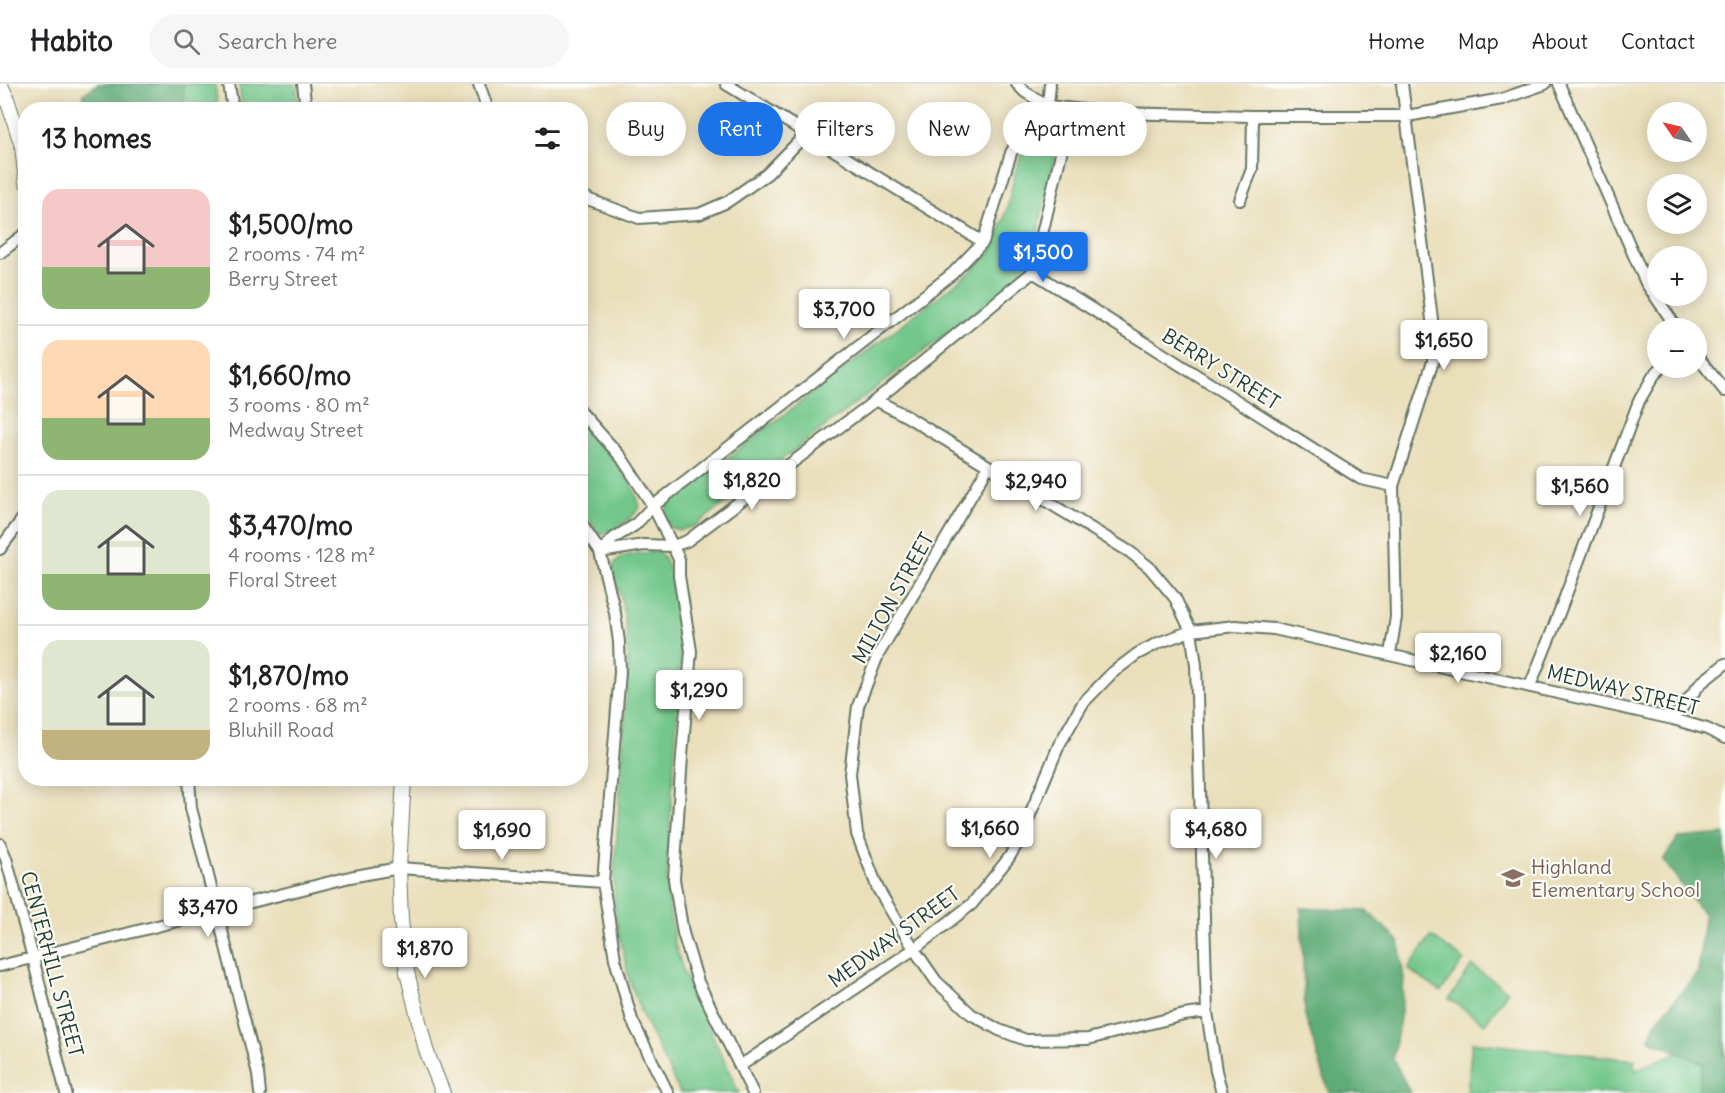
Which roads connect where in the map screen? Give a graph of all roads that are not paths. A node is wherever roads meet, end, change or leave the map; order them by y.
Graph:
1 (0, 84) edge
2 (229, 84) edge
3 (303, 84) edge
4 (479, 84) edge
5 (726, 84) edge
6 (1017, 84) edge
7 (1050, 84) edge
8 (1402, 84) edge
9 (1545, 84) edge
10 (1559, 84) edge
11 (232, 102) edge
12 (305, 102) edge
13 (485, 102) edge
14 (1041, 102) edge
15 (1048, 102) edge
16 (1147, 114) edge
17 (1253, 116) junction
18 (1407, 117) junction
19 (795, 126) edge
20 (18, 134) edge
21 (795, 145) edge
22 (844, 156) edge
23 (1010, 156) edge
24 (1060, 156) edge
25 (588, 199) edge
26 (1240, 200) dead end
27 (18, 239) edge
28 (983, 242) junction
29 (0, 253) edge
30 (1033, 272) junction
31 (1670, 318) edge
32 (1707, 369) edge
33 (1652, 378) edge
34 (1725, 391) edge
35 (876, 400) junction
36 (588, 420) edge
37 (988, 467) junction
38 (1393, 486) junction
39 (653, 506) junction
40 (18, 525) edge
41 (588, 534) edge
42 (672, 546) junction
43 (0, 549) edge
44 (600, 552) junction
45 (1191, 631) junction
46 (1390, 654) junction
47 (1725, 664) edge
48 (1530, 686) junction
49 (1673, 719) junction
50 (1725, 738) edge
51 (190, 786) edge
52 (404, 786) edge
53 (0, 844) edge
54 (399, 868) junction
55 (603, 882) junction
56 (217, 912) junction
57 (914, 949) junction
58 (33, 958) junction
59 (0, 966) edge
60 (1207, 1012) junction
61 (740, 1066) junction
62 (66, 1093) edge
63 (260, 1093) edge
64 (444, 1093) edge
65 (668, 1093) edge
66 (753, 1093) edge
67 (1222, 1093) edge

1 - 20 street
2 - 11 street
3 - 12 street
4 - 13 street
5 - 19 street
6 - 14 street
7 - 15 street
8 - 18 street
9 - 18 street
10 - 31 street
16 - 17 street
17 - 18 street
17 - 26 street
18 - 38 street
21 - 25 street
22 - 28 street
23 - 28 street
24 - 30 street
27 - 29 street
28 - 39 street
30 - 35 street
30 - 38 street, BERRY STREET
32 - 34 street
33 - 48 street
35 - 37 street
35 - 42 street
36 - 39 street
37 - 45 street
37 - 57 street, MILTON STREET
38 - 46 street
39 - 42 street
39 - 44 street
40 - 43 street
41 - 44 street
42 - 44 street
42 - 61 street
44 - 55 street
45 - 46 street, MEDWAY STREET
45 - 57 street, MEDWAY STREET
45 - 60 street
46 - 48 street, MEDWAY STREET
47 - 49 street
48 - 49 street, MEDWAY STREET
49 - 50 street, MEDWAY STREET
51 - 56 street
52 - 54 street
53 - 58 street, CENTERHILL STREET
54 - 55 street
54 - 56 street
54 - 64 street
55 - 65 street
56 - 58 street
56 - 63 street
57 - 60 street, MILTON STREET
57 - 61 street, MEDWAY STREET
58 - 59 street
58 - 62 street, CENTERHILL STREET
60 - 67 street
61 - 66 street

